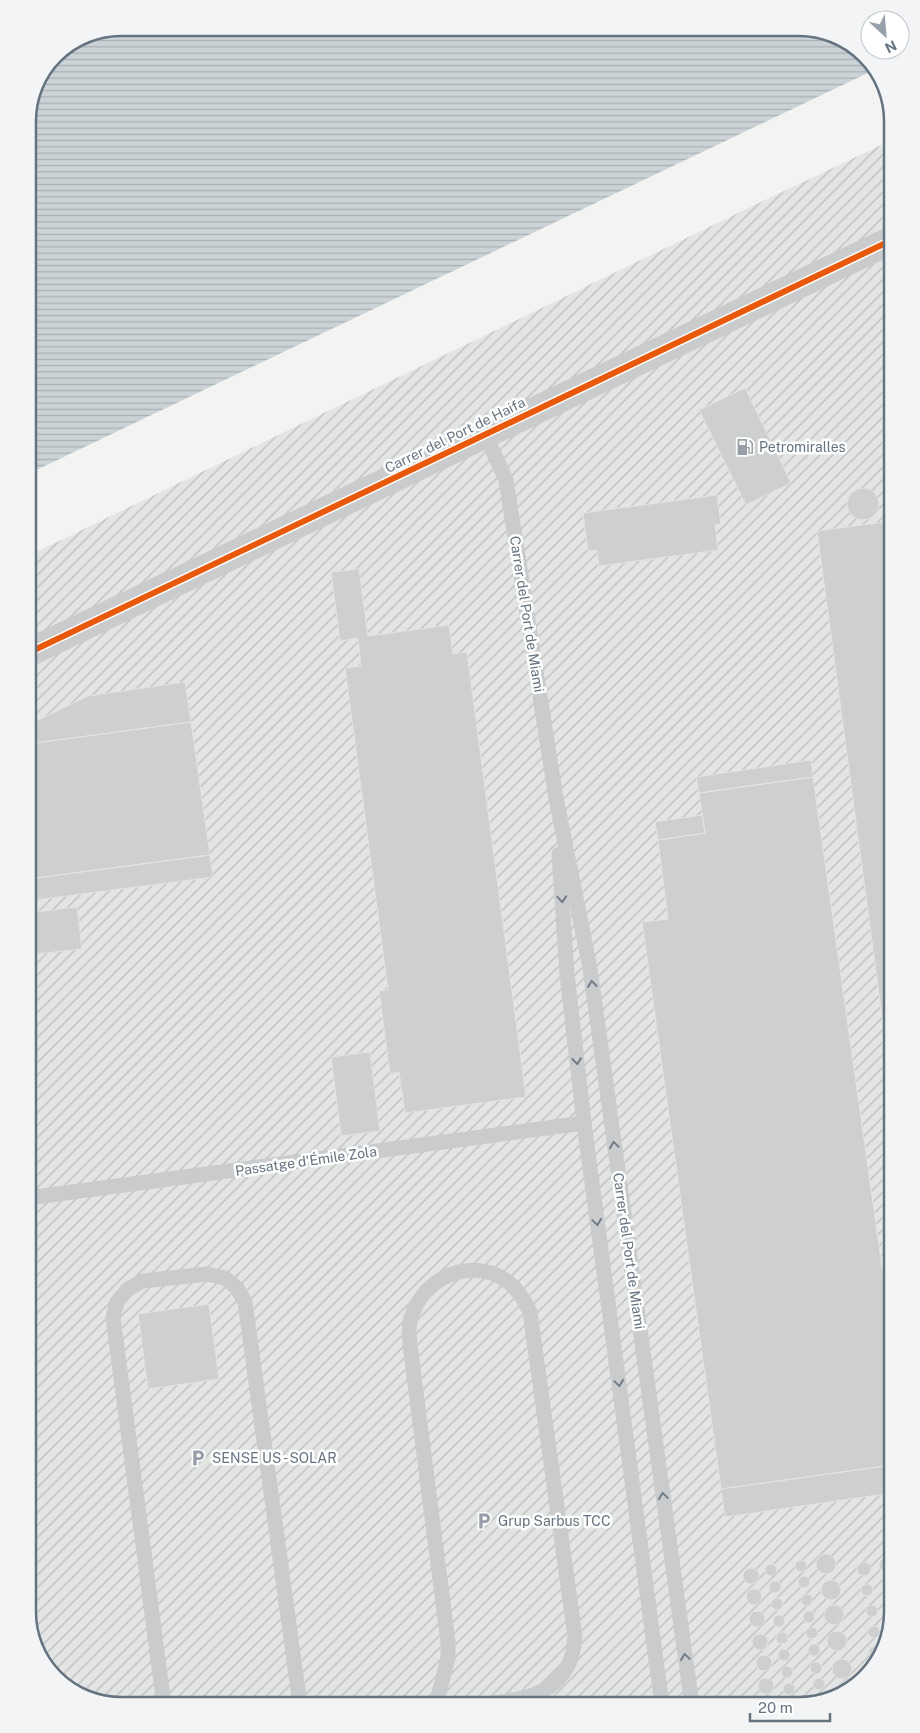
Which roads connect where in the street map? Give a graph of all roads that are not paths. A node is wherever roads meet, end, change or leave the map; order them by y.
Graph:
1 (884, 244) edge
2 (485, 434) junction
3 (36, 649) edge
4 (556, 798) junction
5 (584, 1124) junction
6 (36, 1197) edge
7 (163, 1697) edge
8 (299, 1697) edge
9 (438, 1697) edge
10 (526, 1697) edge
11 (661, 1697) edge
12 (691, 1697) edge

1 - 2 street, Carrer del Port de Haifa
2 - 3 street, Carrer del Port de Haifa
2 - 4 lane, Carrer del Port de Miami
4 -> 5 lane, Carrer del Port de Miami
12 -> 4 lane, Carrer del Port de Miami
5 - 6 lane, Passatge d'Émile Zola
5 -> 11 lane, Carrer del Port de Miami
7 - 8 lane
9 - 10 lane

